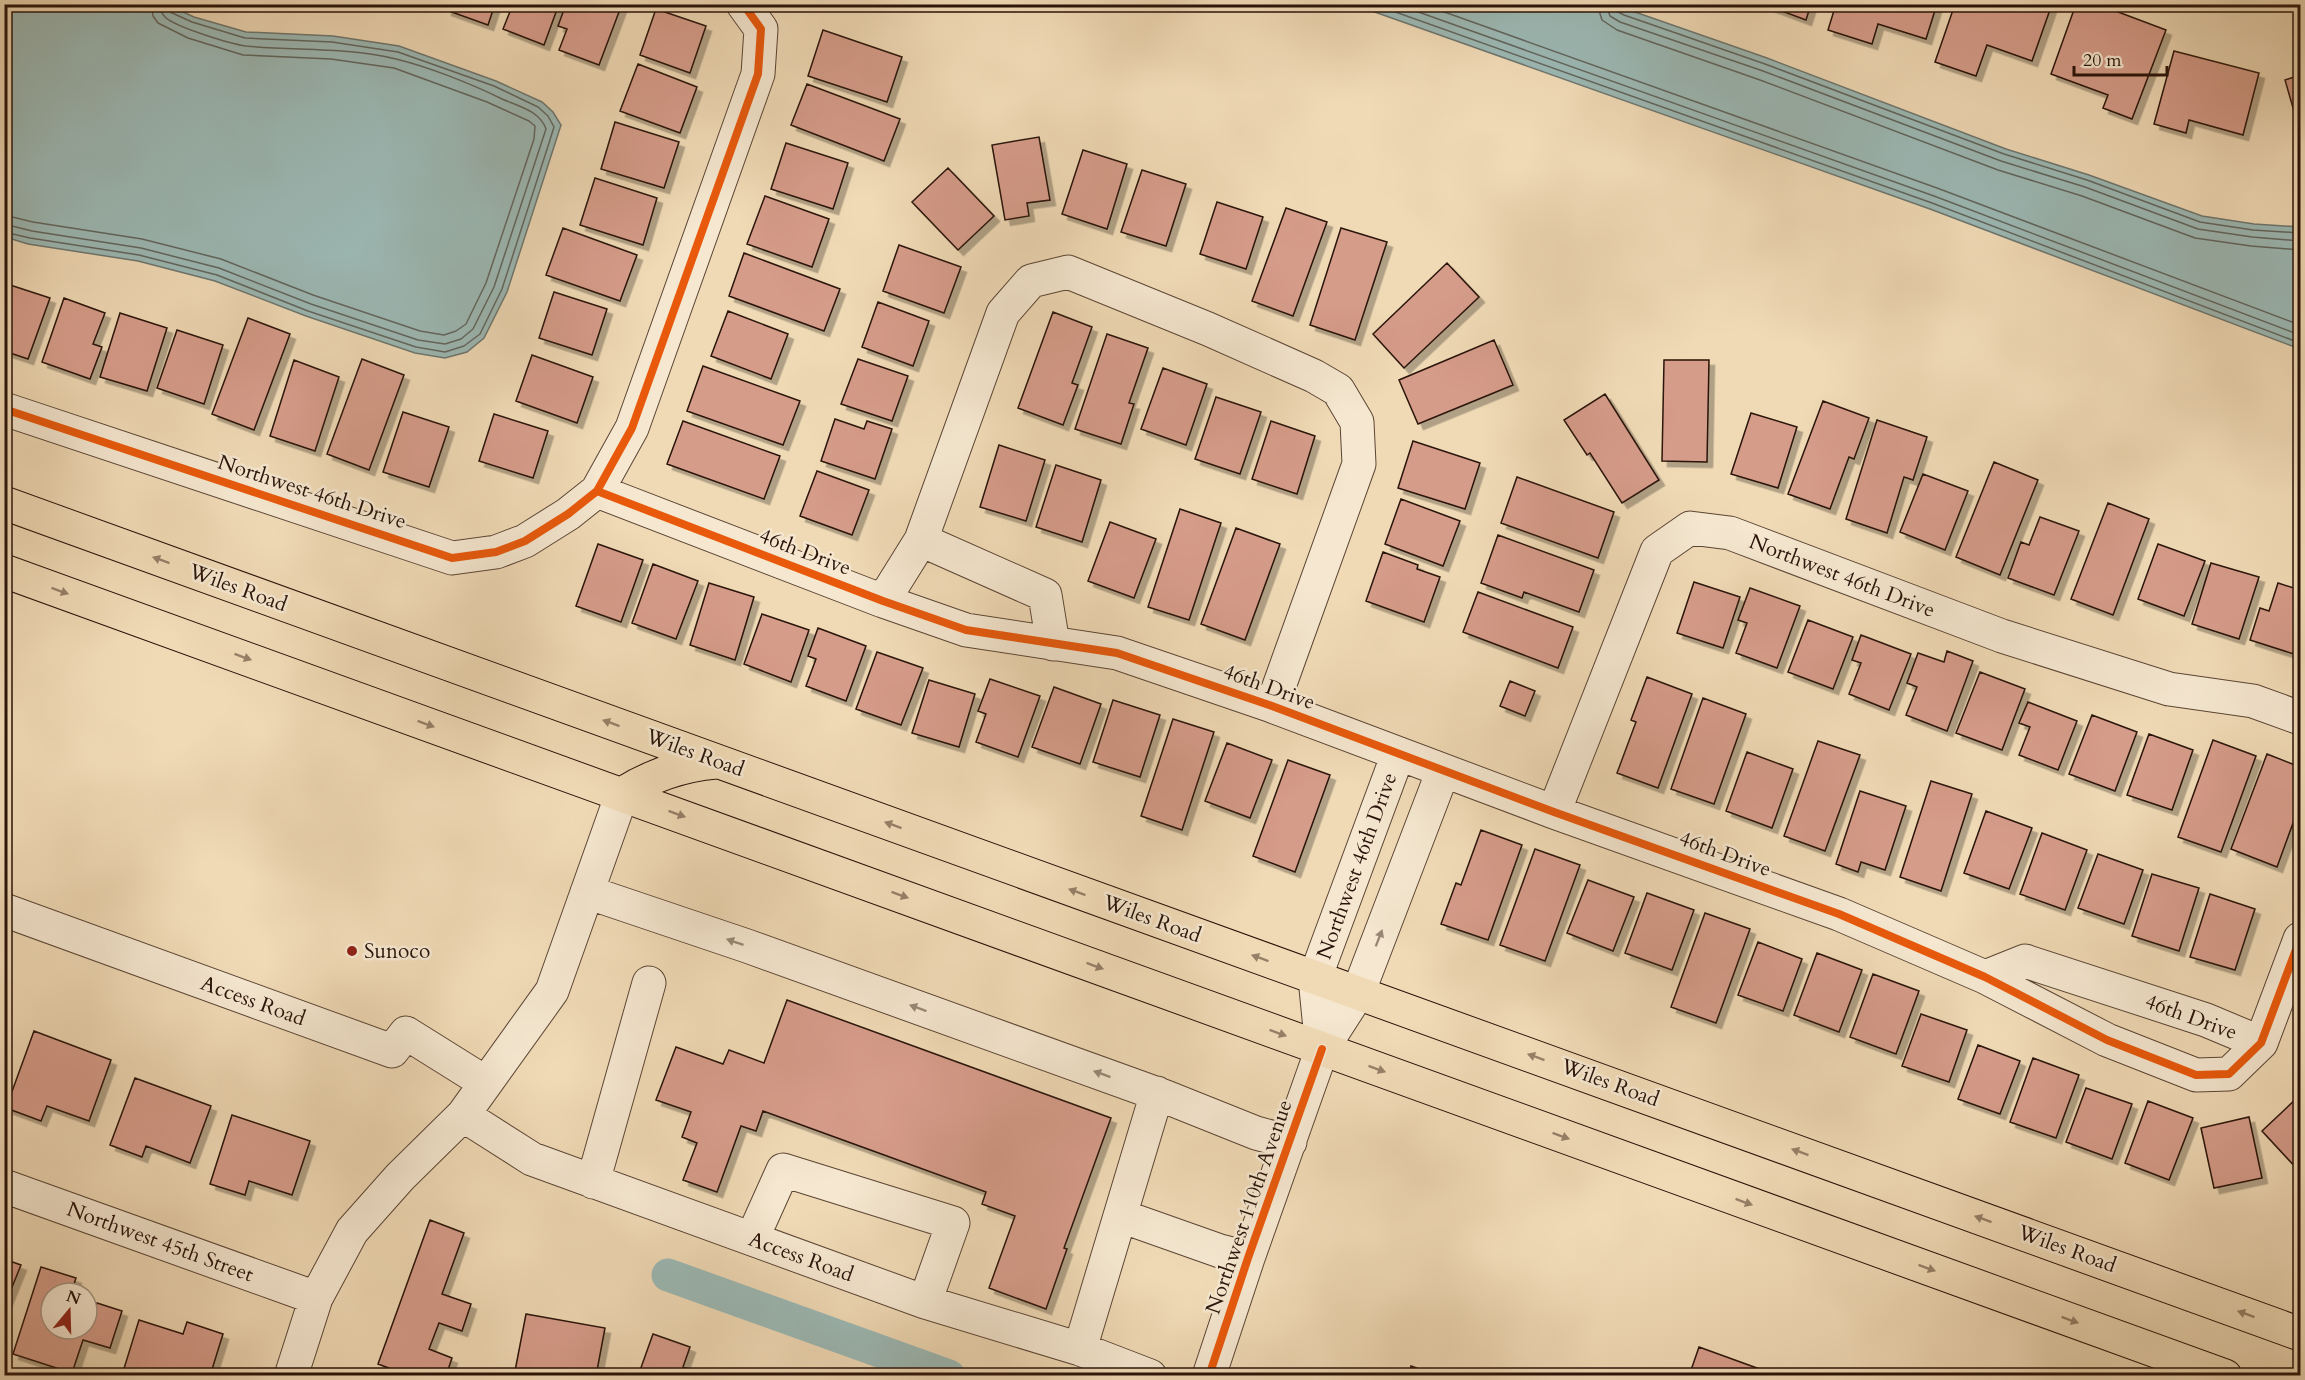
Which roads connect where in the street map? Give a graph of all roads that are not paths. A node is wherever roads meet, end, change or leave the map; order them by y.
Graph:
1 (752, 17) edge
2 (4, 409) edge
3 (597, 491) junction
4 (4, 503) edge
5 (921, 540) junction
6 (4, 572) edge
7 (883, 602) junction
8 (1053, 644) junction
9 (1272, 706) junction
10 (2301, 718) edge
11 (1398, 754) junction
12 (718, 762) junction
13 (1443, 771) junction
14 (622, 794) junction
15 (1554, 812) junction
16 (587, 892) junction
17 (4, 910) edge
18 (2301, 939) edge
19 (1985, 977) junction
20 (1315, 978) junction
21 (649, 983) dead end
22 (1358, 993) junction
23 (2261, 1043) junction
24 (1322, 1049) junction
25 (486, 1083) junction
26 (1157, 1094) junction
27 (463, 1115) junction
28 (1290, 1142) junction
29 (594, 1182) junction
30 (4, 1186) edge
31 (1121, 1216) junction
32 (752, 1239) junction
33 (1248, 1258) junction
34 (316, 1299) junction
35 (925, 1302) junction
36 (2301, 1334) edge
37 (1080, 1349) junction
38 (291, 1376) edge
39 (1150, 1376) edge
40 (1209, 1376) edge
41 (2225, 1376) edge

1 - 3 street
2 - 3 street, Northwest 46th Drive
3 - 7 street, 46th Drive
12 -> 4 main road, Wiles Road
5 - 7 street, 46th Drive
5 - 8 street
5 - 9 street, 46th Drive
6 -> 14 main road
7 - 8 street, 46th Drive
8 - 9 street, 46th Drive
9 - 11 street, 46th Drive
10 - 15 street, Northwest 46th Drive
11 - 13 street, 46th Drive
11 - 20 street, Northwest 46th Drive
12 - 14 main road
20 -> 12 main road, Wiles Road
13 - 15 street, 46th Drive
22 -> 13 street
14 - 16 street
14 -> 24 main road
15 - 19 street, 46th Drive
16 - 25 street
26 -> 16 street
17 - 25 street, Access Road
18 - 23 street, 46th Drive
19 - 23 street, 46th Drive
19 - 23 street, 46th Drive
20 - 22 main road, Wiles Road
20 - 24 street, Northwest 110th Avenue
21 - 29 street
22 - 24 street, Northwest 110th Avenue
36 -> 22 main road, Wiles Road
24 - 28 street, Northwest 110th Avenue
24 -> 41 main road
25 - 27 street
26 - 28 street
26 - 31 street
27 - 29 street, Access Road
27 - 34 street
28 - 33 street, Northwest 110th Avenue
29 - 32 street, Access Road
30 - 34 street, Northwest 45th Street
31 - 33 street
31 - 37 street
32 - 35 street, Access Road
32 - 35 street
33 - 40 street, Northwest 110th Avenue
34 - 38 street
35 - 37 street, Access Road
37 - 39 street, Access Road

